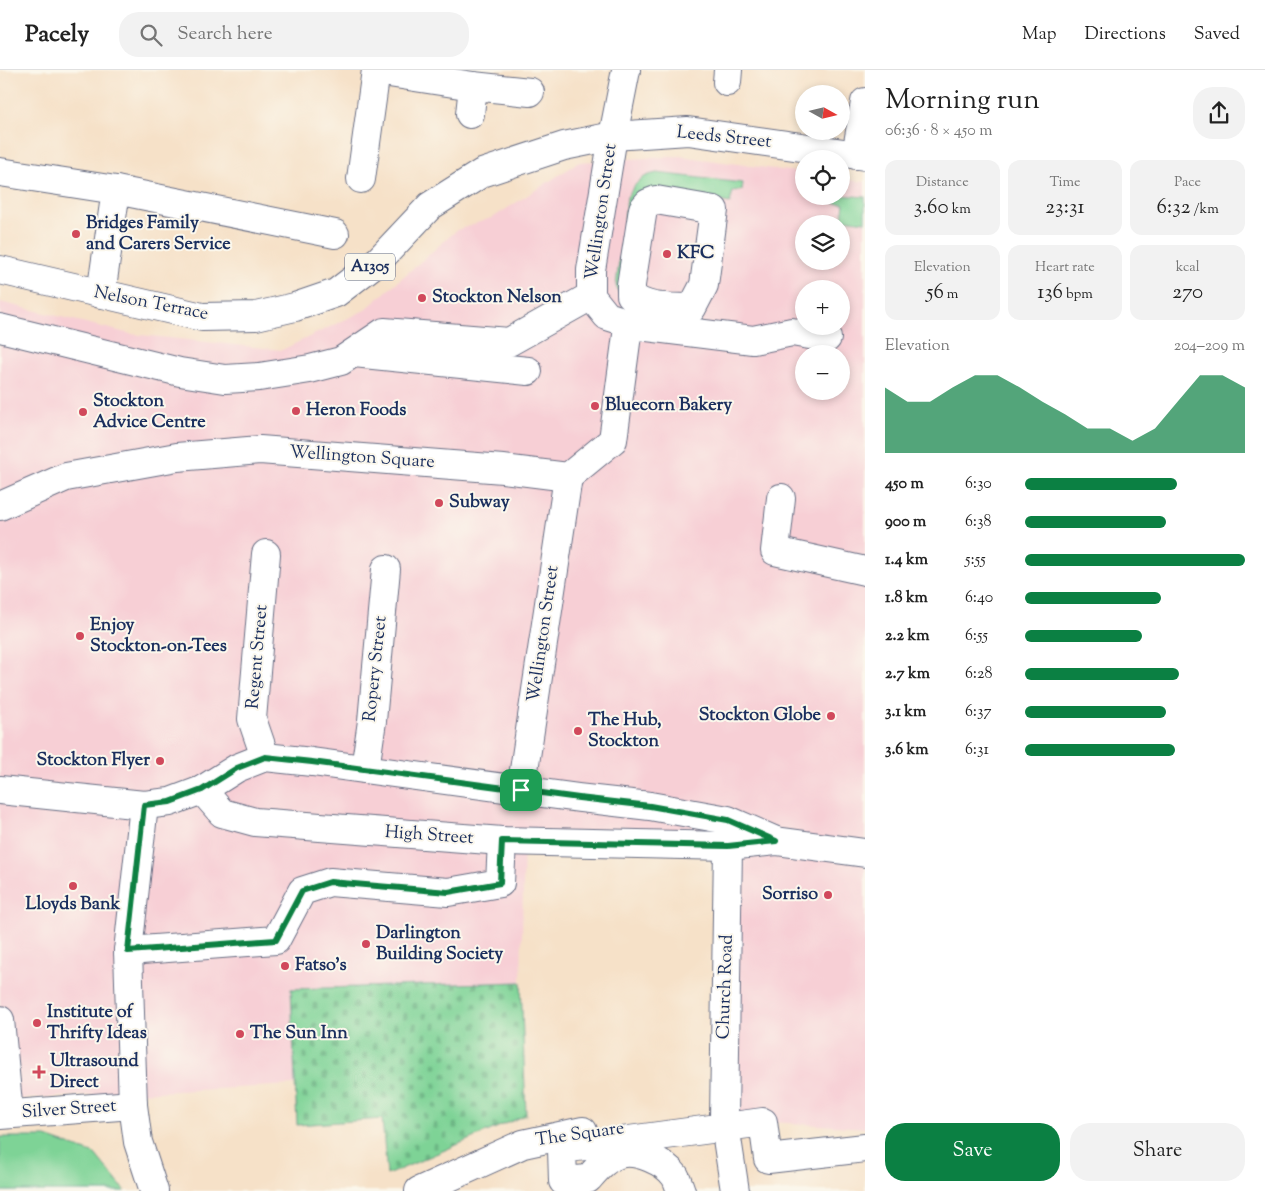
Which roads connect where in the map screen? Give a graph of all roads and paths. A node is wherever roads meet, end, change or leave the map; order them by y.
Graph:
1 (626, 70) edge
2 (376, 71) edge
3 (516, 84) edge
4 (474, 86) junction
5 (865, 102) edge
6 (470, 114) dead end
7 (613, 136) junction
8 (860, 156) edge
9 (0, 172) edge
10 (361, 179) dead end
11 (116, 190) junction
12 (335, 234) dead end
13 (0, 270) edge
14 (101, 294) junction
15 (591, 296) junction
16 (0, 328) edge
17 (633, 330) junction
18 (828, 338) dead end
19 (354, 353) junction
20 (528, 371) dead end
21 (568, 477) junction
22 (781, 498) dead end
23 (0, 506) edge
24 (266, 554) dead end
25 (386, 569) dead end
26 (865, 571) edge
27 (265, 757) junction
28 (365, 770) junction
29 (0, 790) edge
30 (202, 790) junction
31 (521, 790) junction
32 (0, 796) edge
33 (579, 798) junction
34 (144, 805) junction
35 (502, 841) junction
36 (776, 841) junction
37 (728, 846) junction
38 (865, 853) edge
39 (128, 951) junction
40 (0, 1020) edge
41 (133, 1105) junction
42 (5, 1114) edge
43 (724, 1123) junction
44 (865, 1148) edge
45 (464, 1181) edge
46 (154, 1191) edge
47 (419, 1191) edge
48 (681, 1191) edge
49 (735, 1191) edge

1 - 7 street, Wellington Street
2 - 4 street
2 - 10 street
3 - 4 street
4 - 6 street
5 - 8 street
7 - 8 street, Leeds Street / A1305
7 - 14 street, Nelson Terrace / A1305
7 - 15 street, Wellington Street
9 - 11 street
11 - 12 street
11 - 14 street
13 - 14 street, Nelson Terrace / A1305
15 - 17 street, Wellington Street
15 - 19 street
16 - 19 street
17 - 18 street, Wellington Street
17 - 21 street
19 - 20 street
21 - 23 street, Wellington Square
21 - 31 street, Wellington Street
22 - 26 street
24 - 27 street, Regent Street
25 - 28 street, Ropery Street
27 - 28 street, High Street
27 - 30 street, High Street
28 - 31 street, High Street
29 - 32 street
29 - 34 street, High Street
30 - 34 street, High Street
30 - 35 street, High Street
31 - 33 street, High Street
33 - 36 street, High Street
33 - 37 street, High Street
34 - 39 street
35 - 37 street, High Street
35 - 39 street
36 - 37 street, High Street
36 - 38 street, High Street
37 - 43 street, Church Road
39 - 41 street
40 - 42 street, Silver Street
41 - 42 street, Silver Street
41 - 46 street
43 - 44 street
43 - 45 street, The Square
43 - 48 street
43 - 49 street, Church Road
45 - 47 street, The Square

